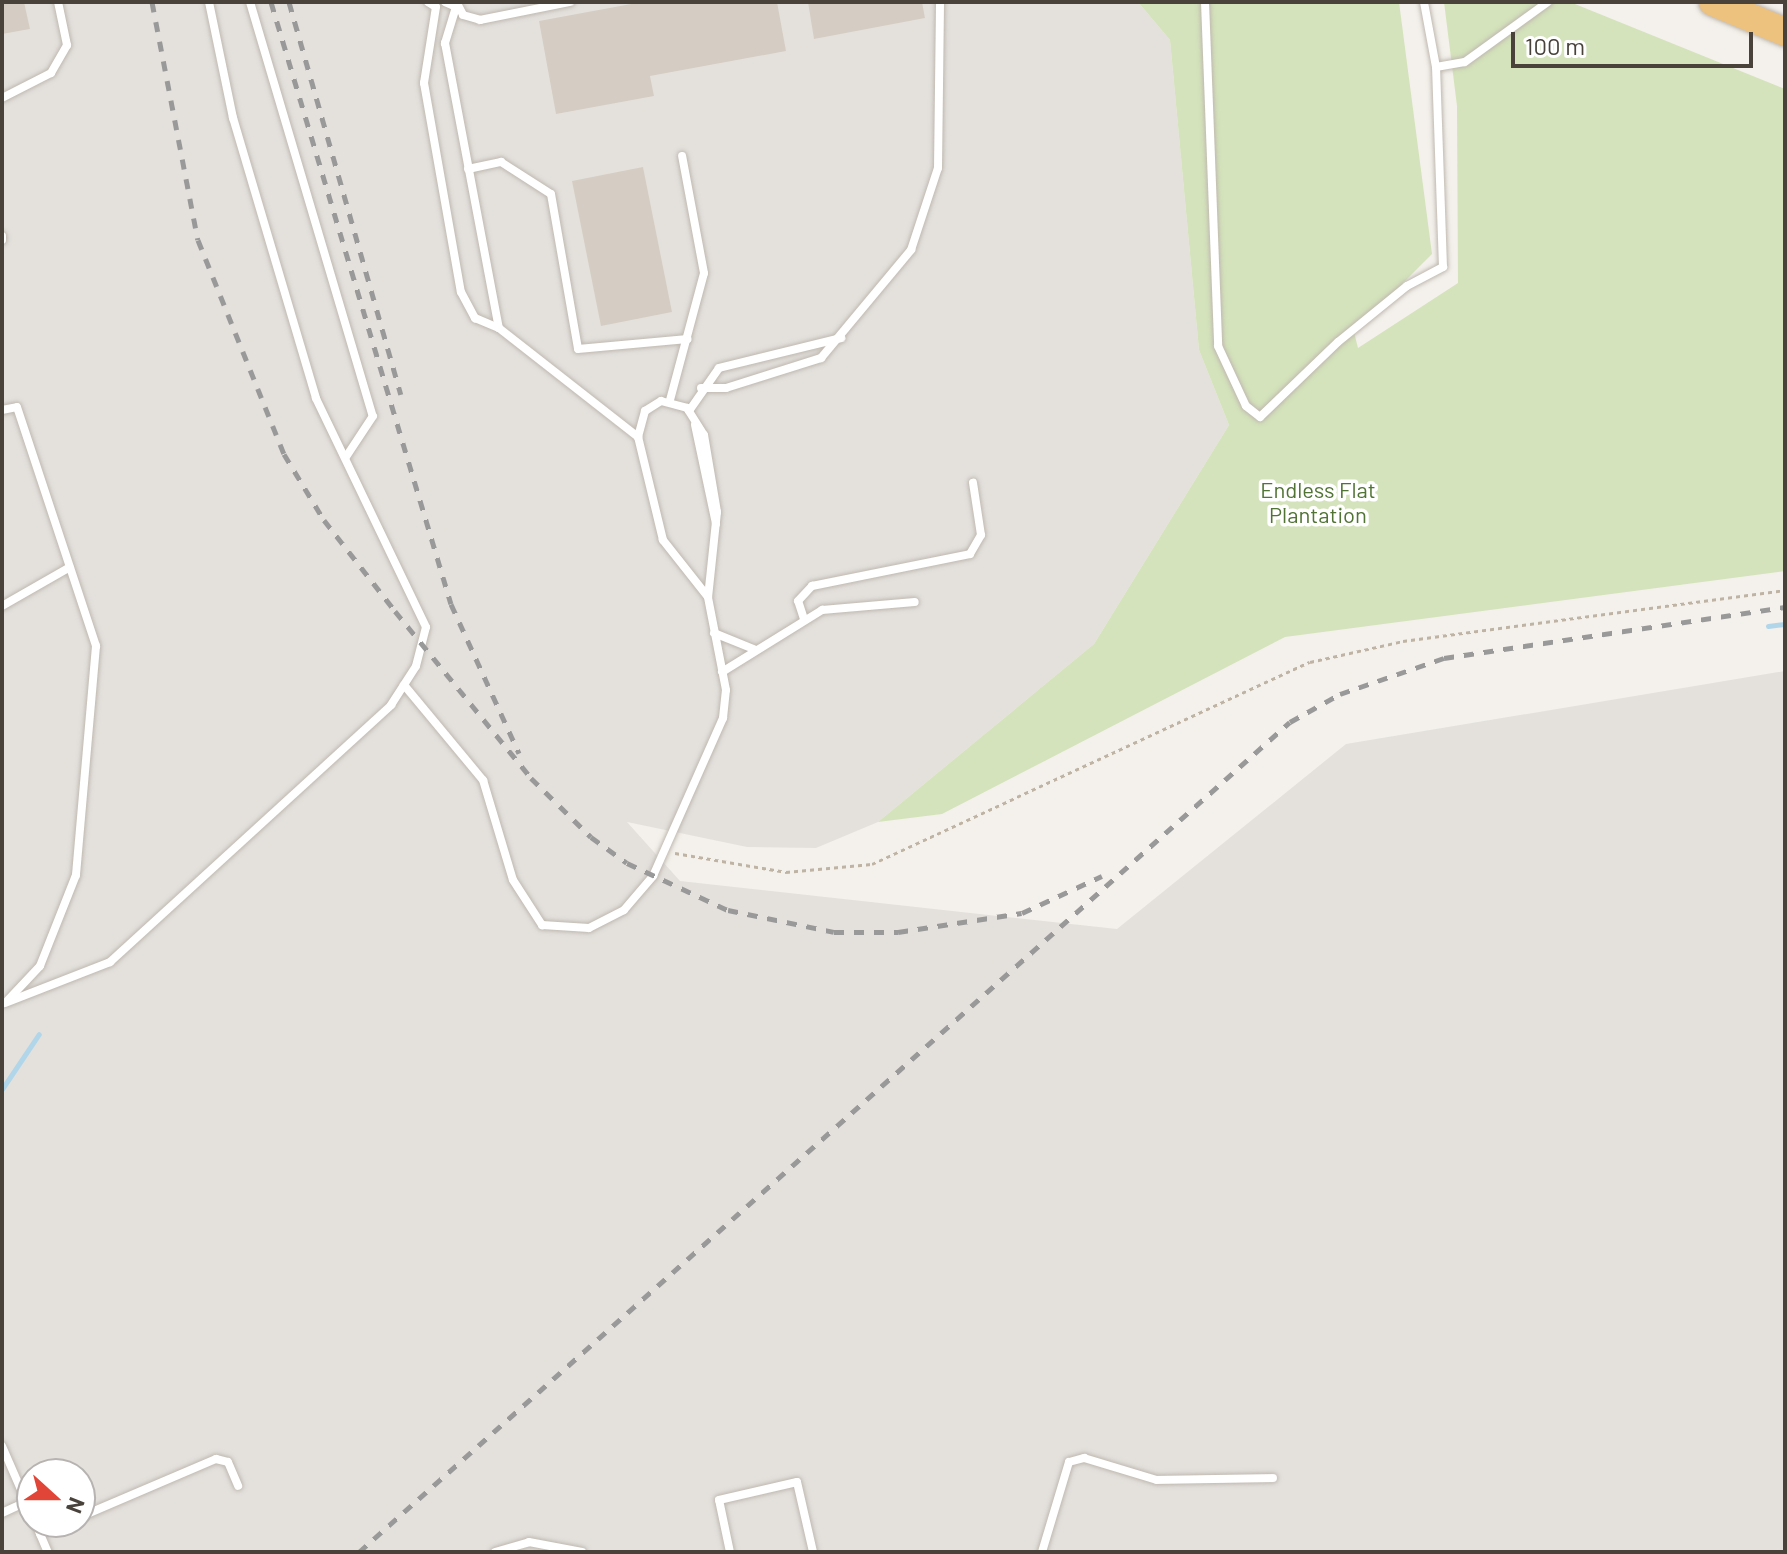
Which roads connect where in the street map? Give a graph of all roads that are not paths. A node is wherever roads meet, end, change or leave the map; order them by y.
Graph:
1 (58, 2) edge
2 (209, 2) edge
3 (250, 2) edge
4 (428, 2) edge
5 (445, 2) edge
6 (570, 2) edge
7 (940, 2) edge
8 (1205, 2) edge
9 (1424, 2) edge
10 (1548, 2) edge
11 (1713, 2) edge
12 (456, 5) edge
13 (1785, 32) edge
14 (1436, 67) junction
15 (2, 98) edge
16 (682, 156) dead end
17 (468, 169) junction
18 (499, 328) junction
19 (842, 338) junction
20 (688, 339) junction
21 (701, 388) junction
22 (670, 400) junction
23 (2, 410) edge
24 (689, 411) junction
25 (638, 437) junction
26 (346, 457) junction
27 (973, 483) dead end
28 (70, 567) junction
29 (708, 597) junction
30 (915, 602) dead end
31 (2, 606) edge
32 (804, 619) junction
33 (713, 632) junction
34 (756, 650) junction
35 (722, 672) junction
36 (404, 685) junction
37 (4, 1004) edge
38 (2, 1446) edge
39 (1273, 1478) dead end
40 (16, 1479) edge
41 (238, 1486) dead end
42 (96, 1510) edge
43 (495, 1552) edge
44 (582, 1552) edge
45 (730, 1552) edge
46 (813, 1552) edge
47 (1042, 1552) edge

1 - 15 lane
2 - 26 lane
3 - 26 lane
4 - 18 lane
5 - 12 lane
6 - 12 lane
7 - 19 lane
8 - 14 lane
9 - 14 lane
10 - 14 lane
11 - 13 highway
12 - 17 lane
16 - 20 lane
17 - 18 lane
17 - 20 lane
18 - 25 lane
19 - 21 lane
19 - 21 lane
20 - 22 lane
21 - 24 lane
22 - 24 lane
22 - 25 lane
23 - 28 lane
24 - 29 lane
25 - 29 lane
26 - 36 lane
27 - 32 lane
28 - 31 lane
28 - 37 lane
29 - 33 lane
30 - 32 lane
32 - 34 lane
33 - 34 lane
33 - 35 lane
34 - 35 lane
35 - 36 lane
36 - 37 lane
38 - 40 lane
39 - 47 lane
41 - 42 lane
43 - 44 lane
45 - 46 lane

